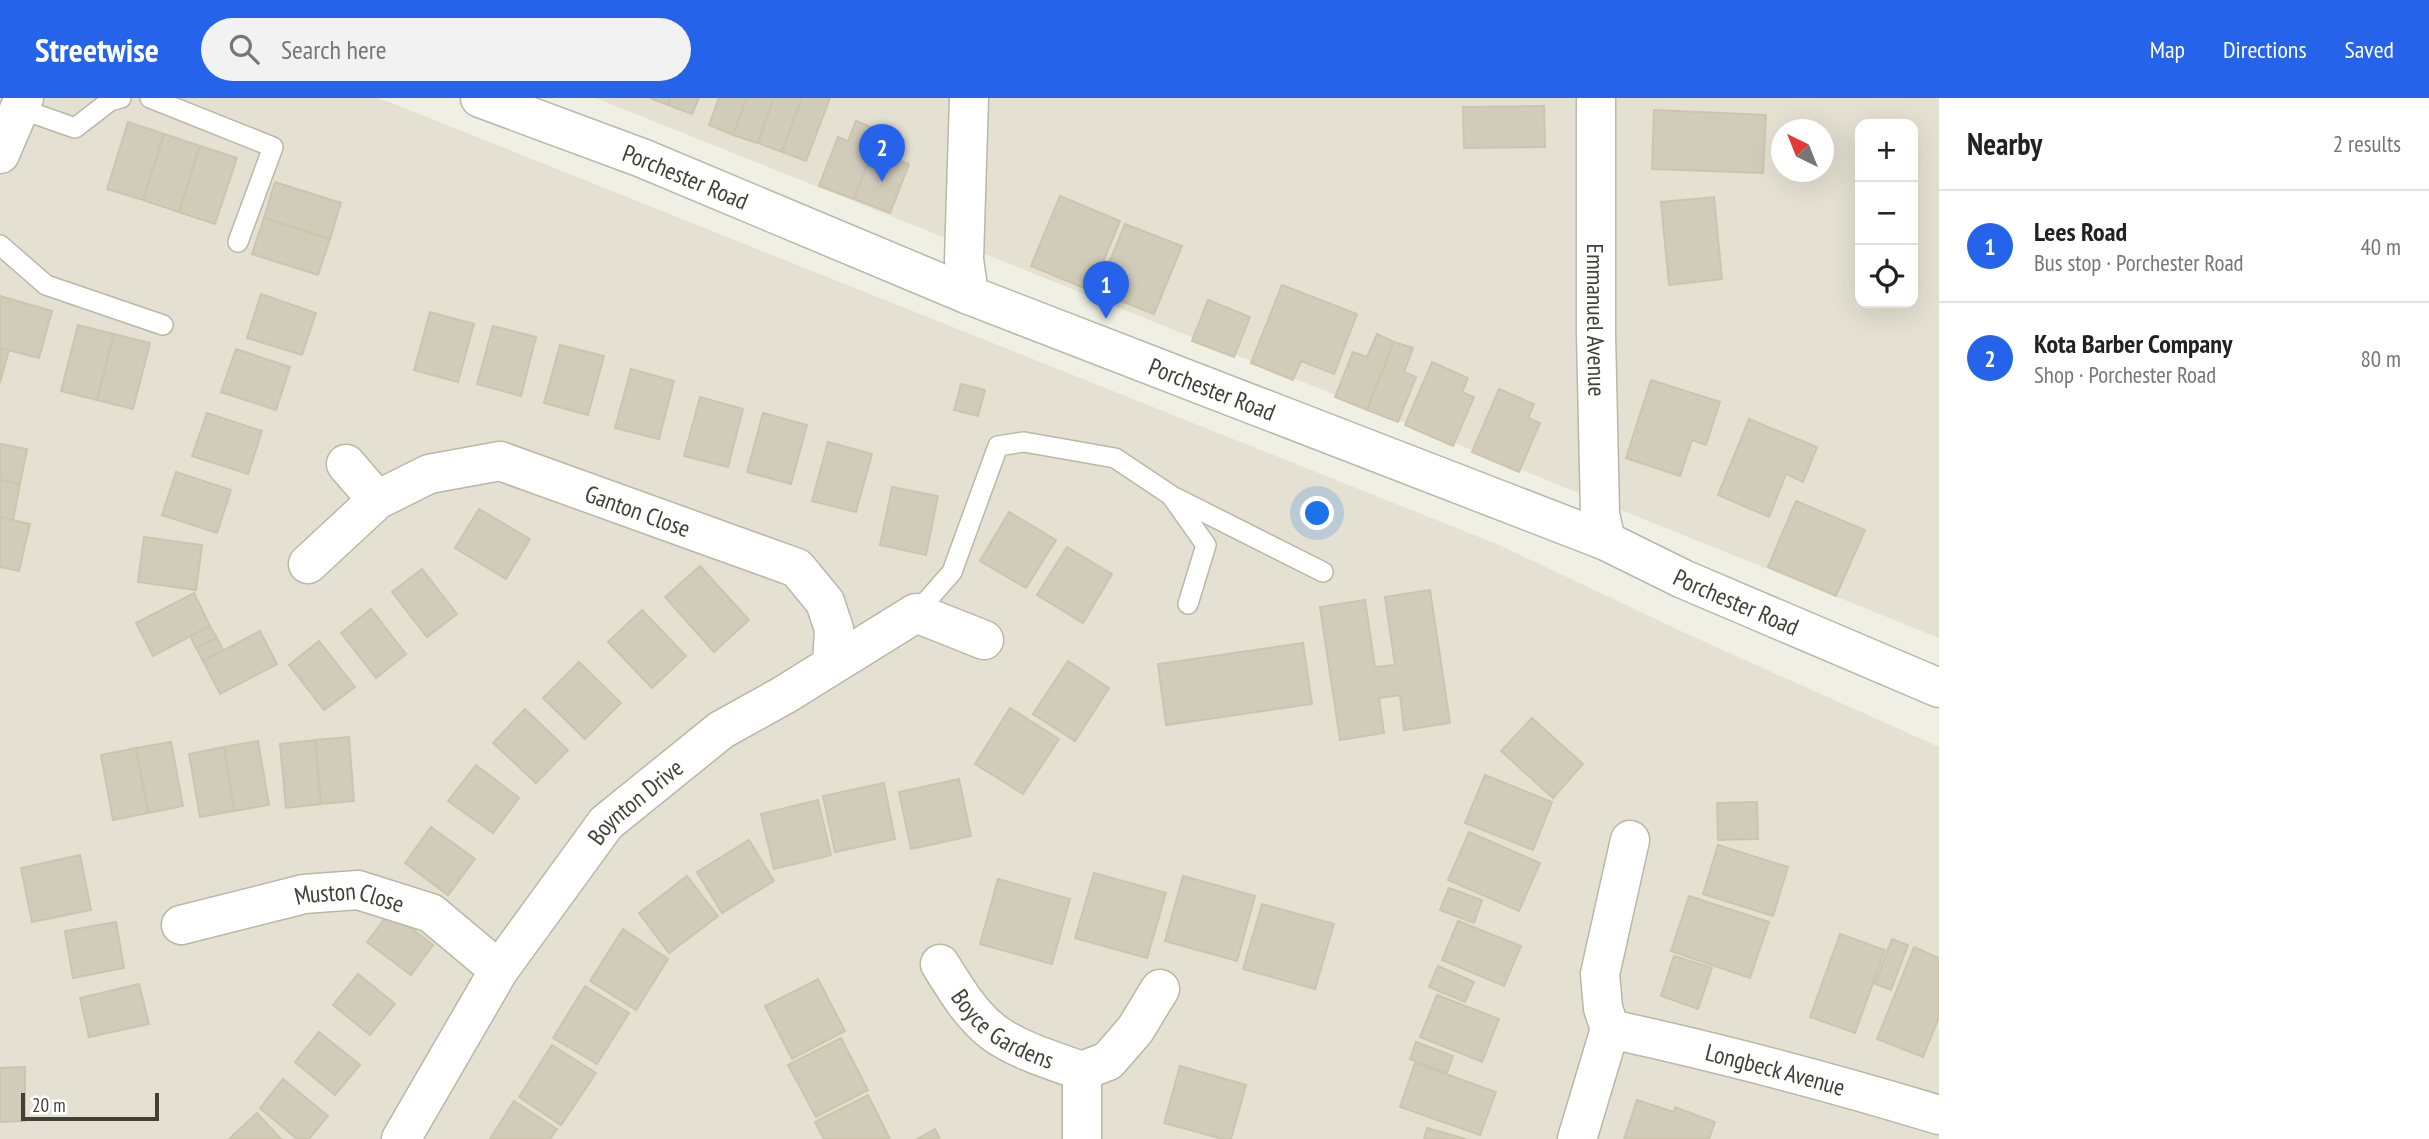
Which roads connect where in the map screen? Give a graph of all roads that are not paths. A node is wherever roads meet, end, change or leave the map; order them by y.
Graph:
1 (121, 98) edge
2 (150, 98) edge
3 (480, 98) edge
4 (969, 98) edge
5 (1595, 98) edge
6 (22, 104) edge
7 (0, 154) edge
8 (238, 242) dead end
9 (0, 244) edge
10 (969, 295) junction
11 (163, 325) dead end
12 (346, 464) dead end
13 (1172, 496) junction
14 (377, 500) junction
15 (1606, 541) junction
16 (307, 564) dead end
17 (1323, 572) dead end
18 (1188, 604) dead end
19 (916, 613) junction
20 (985, 640) dead end
21 (832, 665) junction
22 (1939, 688) edge
23 (1630, 841) dead end
24 (180, 925) dead end
25 (940, 964) dead end
26 (499, 970) junction
27 (1160, 989) dead end
28 (1610, 1029) junction
29 (1083, 1071) junction
30 (1939, 1115) edge
31 (401, 1139) edge
32 (1082, 1139) edge
33 (1577, 1139) edge

1 - 6 lane
2 - 8 lane
3 - 10 street, Porchester Road
4 - 10 street
5 - 15 street, Emmanuel Avenue
6 - 7 street
9 - 11 lane
10 - 15 street, Porchester Road
12 - 14 street
13 - 17 lane
13 - 18 lane
13 - 19 lane
14 - 16 street, Ganton Close
14 - 21 street, Ganton Close
15 - 22 street, Porchester Road
19 - 20 street
19 - 21 street, Boynton Drive
21 - 26 street, Boynton Drive
23 - 28 street
24 - 26 street, Muston Close
25 - 29 street, Boyce Gardens
26 - 31 street, Boynton Drive
27 - 29 street, Boyce Gardens
28 - 30 street, Longbeck Avenue
28 - 33 street
29 - 32 street, Boyce Gardens

